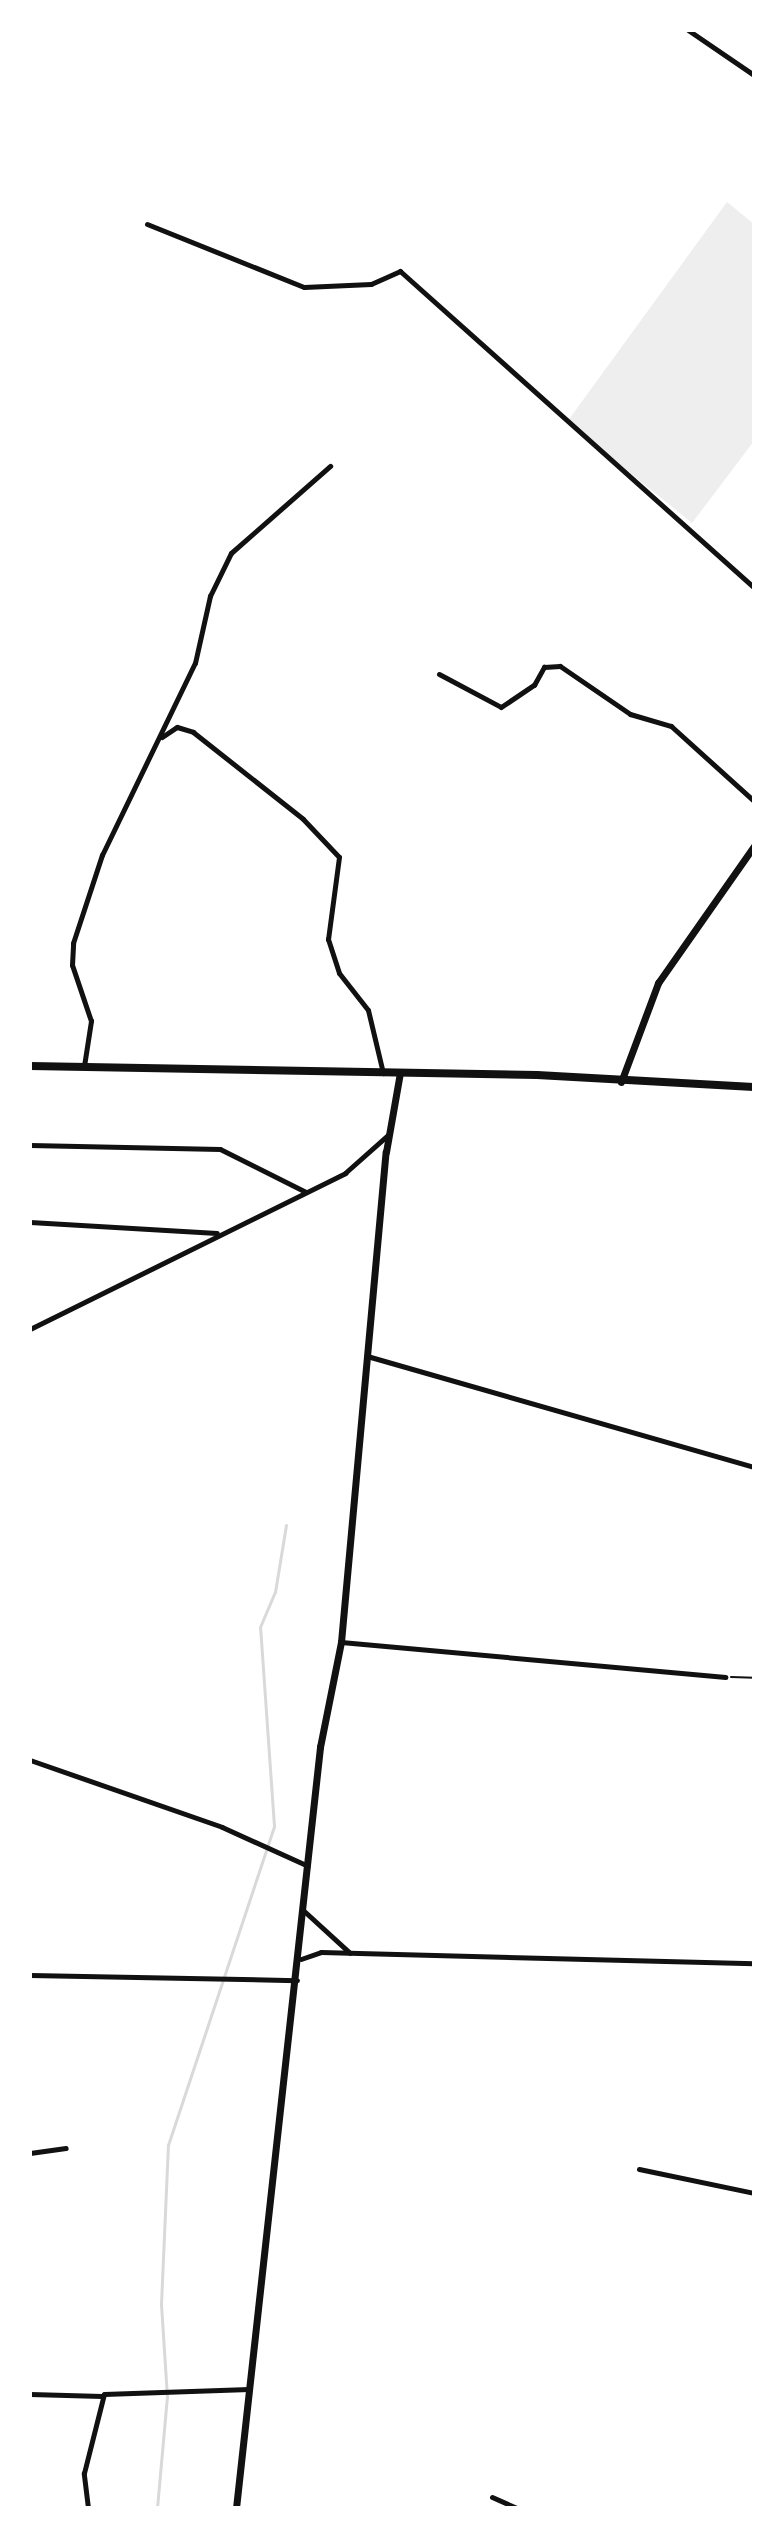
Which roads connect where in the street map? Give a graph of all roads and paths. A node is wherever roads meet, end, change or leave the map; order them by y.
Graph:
1 (688, 30) edge
2 (754, 75) edge
3 (147, 224) dead end
4 (330, 466) dead end
5 (754, 587) edge
6 (439, 674) dead end
7 (161, 738) junction
8 (754, 801) edge
9 (754, 846) edge
10 (30, 1066) edge
11 (84, 1066) junction
12 (383, 1073) junction
13 (400, 1073) junction
14 (621, 1082) junction
15 (754, 1087) edge
16 (389, 1134) junction
17 (30, 1145) edge
18 (308, 1193) junction
19 (30, 1222) edge
20 (218, 1233) junction
21 (30, 1329) edge
22 (367, 1356) junction
23 (754, 1467) edge
24 (341, 1642) junction
25 (725, 1677) joint
26 (754, 1678) edge
27 (30, 1760) edge
28 (310, 1866) junction
29 (304, 1911) junction
30 (353, 1954) junction
31 (301, 1959) junction
32 (754, 1963) edge
33 (30, 1975) edge
34 (298, 1980) junction
35 (66, 2148) dead end
36 (30, 2153) edge
37 (639, 2169) dead end
38 (754, 2193) edge
39 (249, 2389) junction
40 (30, 2394) edge
41 (102, 2396) junction
42 (492, 2497) dead end
43 (88, 2508) edge
44 (236, 2508) edge
45 (517, 2508) edge

1 - 2 street
3 - 5 street
4 - 7 street
6 - 8 street
7 - 11 street
7 - 12 street
9 - 14 street
10 - 11 main road
11 - 12 main road
12 - 13 main road
13 - 14 main road
13 - 16 street
14 - 15 main road
16 - 18 street
16 - 22 street
17 - 18 street
18 - 20 street
19 - 20 street
20 - 21 street
22 - 23 street
22 - 24 street
24 - 25 street
24 - 28 street
25 - 26 path
27 - 28 street
28 - 29 street
29 - 30 street
29 - 31 street
30 - 31 street
30 - 32 street
31 - 34 street
33 - 34 street
34 - 39 street
35 - 36 street
37 - 38 street
39 - 41 street
39 - 44 street
40 - 41 street
41 - 43 street
42 - 45 street

